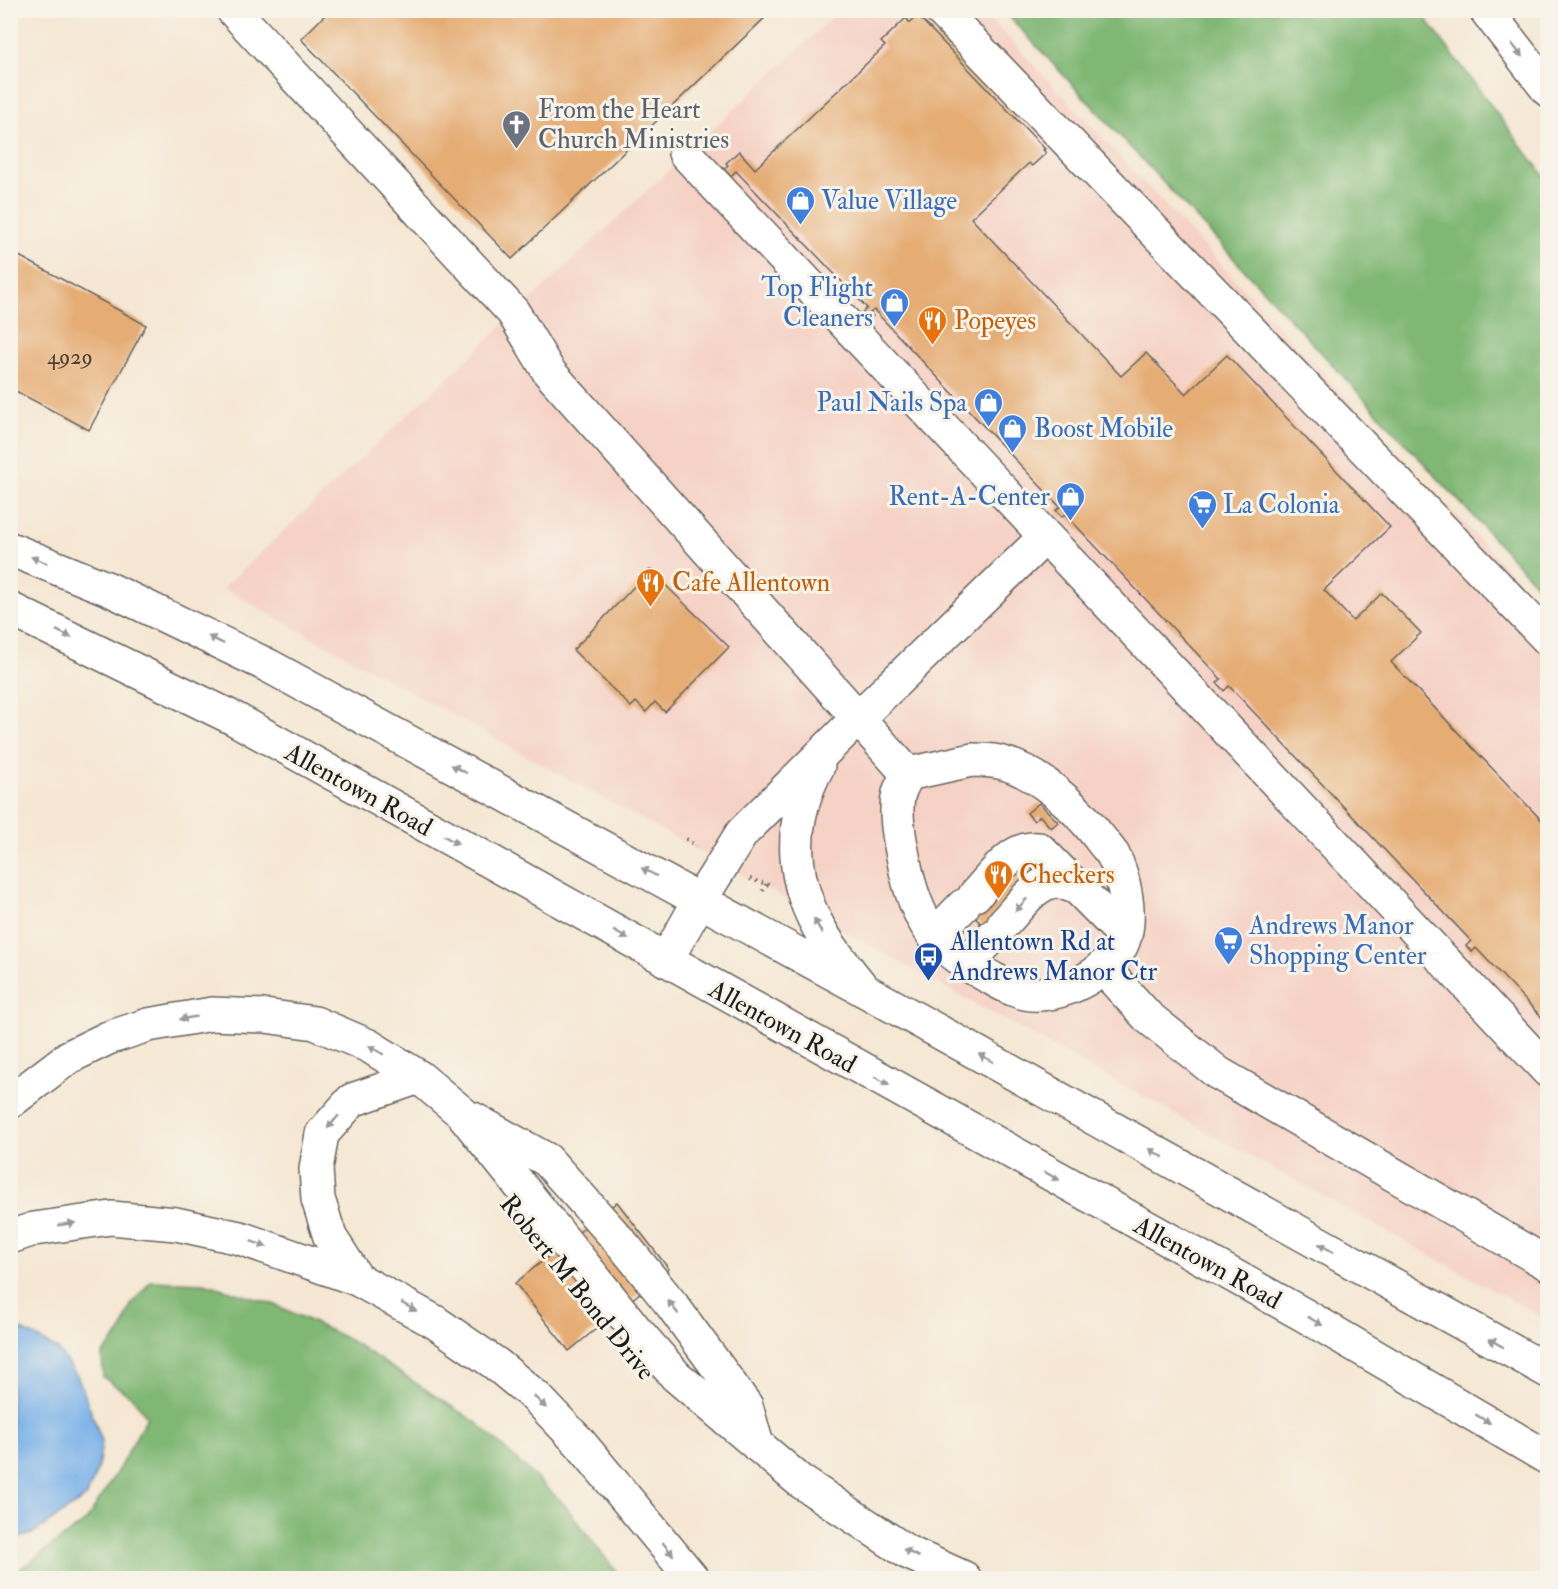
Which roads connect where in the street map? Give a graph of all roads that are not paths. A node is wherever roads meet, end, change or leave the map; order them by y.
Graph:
1 (233, 10) edge
2 (941, 10) edge
3 (1486, 10) edge
4 (1548, 90) edge
5 (685, 153) dead end
6 (1045, 537) junction
7 (10, 549) edge
8 (10, 609) edge
9 (1548, 639) edge
10 (858, 718) junction
11 (829, 747) junction
12 (908, 774) junction
13 (1078, 888) junction
14 (700, 900) junction
15 (934, 936) junction
16 (1125, 936) junction
17 (666, 960) junction
18 (966, 964) junction
19 (1102, 967) junction
20 (864, 990) junction
21 (1548, 1071) edge
22 (419, 1077) junction
23 (10, 1102) edge
24 (462, 1113) junction
25 (10, 1237) edge
26 (1548, 1264) edge
27 (357, 1279) junction
28 (1548, 1371) edge
29 (757, 1445) junction
30 (1548, 1458) edge
31 (692, 1578) edge
32 (964, 1578) edge

1 - 10 main road
2 - 9 main road
3 -> 4 main road
5 - 6 main road
6 - 10 main road
6 - 21 main road
14 -> 7 main road
8 -> 17 main road, Allentown Road
10 - 11 main road
10 - 12 main road
11 - 14 main road
20 -> 11 main road
12 - 15 main road
12 - 16 main road
13 - 15 main road
13 - 16 main road
13 -> 18 main road
14 - 17 main road
14 - 20 main road
15 - 18 main road
16 - 19 main road
17 -> 30 main road, Allentown Road
18 - 19 main road
19 - 26 main road
28 -> 20 main road
22 -> 23 main road, Robert M Bond Drive
22 - 24 main road, Robert M Bond Drive
22 -> 27 main road
24 - 29 main road, Robert M Bond Drive
29 -> 24 main road, Robert M Bond Drive
25 -> 27 main road
27 -> 31 main road
32 -> 29 main road, Robert M Bond Drive

